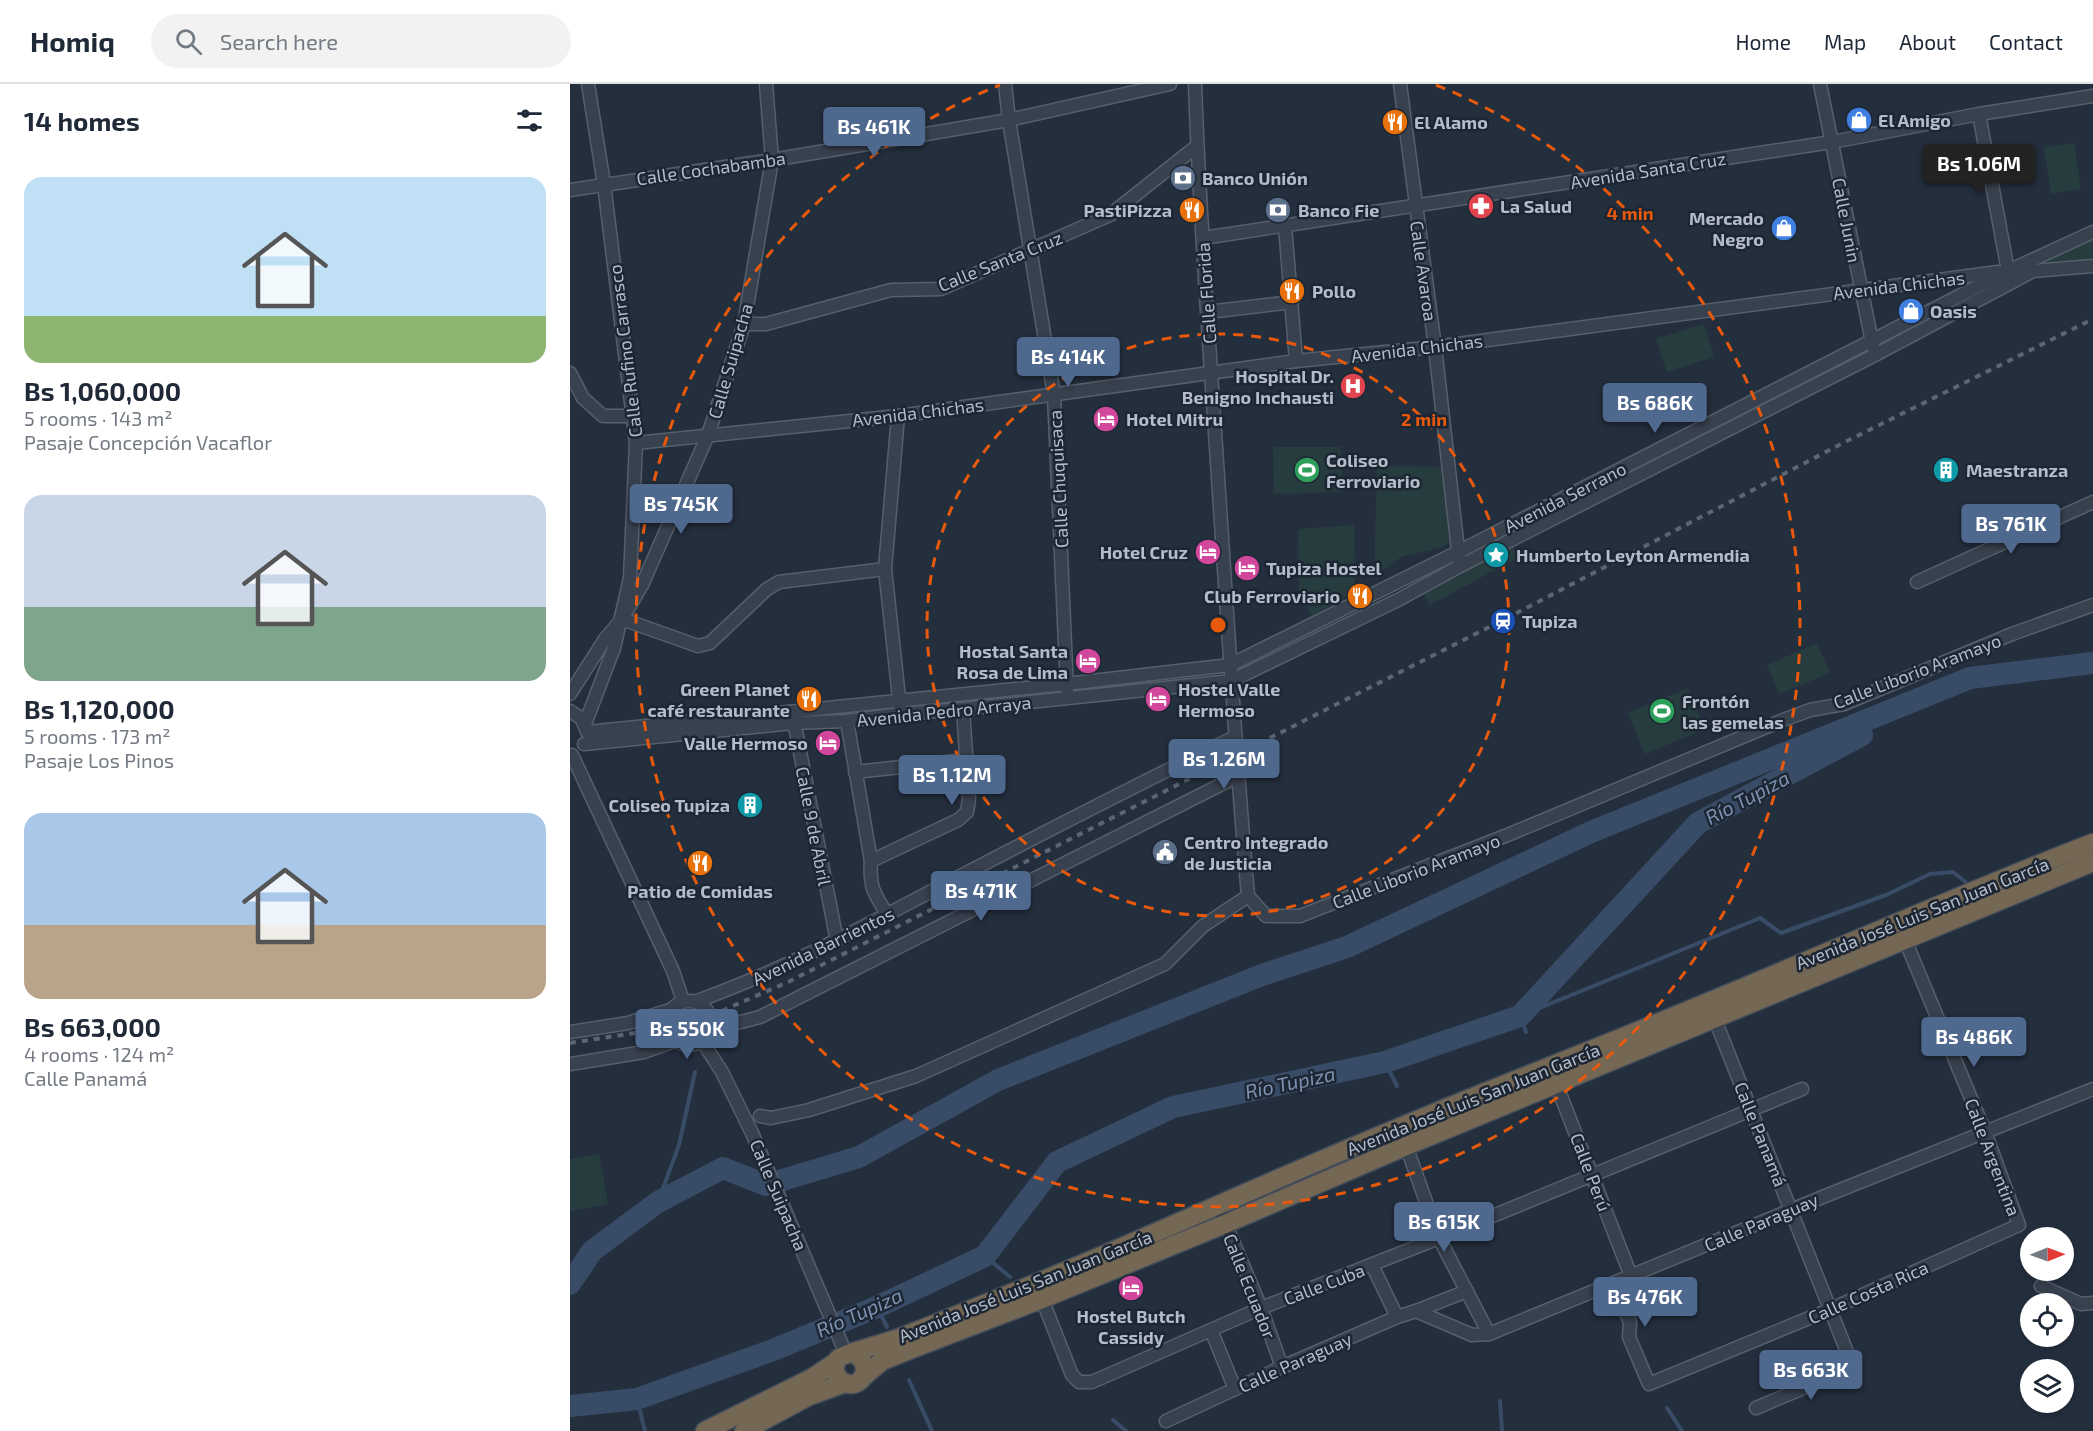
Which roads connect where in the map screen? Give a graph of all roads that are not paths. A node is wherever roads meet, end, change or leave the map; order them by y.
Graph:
1 (588, 84) edge
2 (766, 84) edge
3 (1005, 84) edge
4 (1170, 84) edge
5 (1195, 84) edge
6 (1400, 84) edge
7 (1820, 84) edge
8 (2093, 96) edge
9 (1979, 114) junction
10 (1009, 120) junction
11 (1832, 142) junction
12 (1197, 146) junction
13 (772, 160) junction
14 (604, 184) junction
15 (570, 190) edge
16 (1415, 207) junction
17 (1285, 226) junction
18 (2093, 232) edge
19 (1203, 238) junction
20 (1030, 250) junction
21 (2093, 266) edge
22 (2010, 277) junction
23 (1861, 290) junction
24 (1292, 302) junction
25 (1208, 312) junction
26 (744, 324) junction
27 (1871, 341) junction
28 (1435, 346) junction
29 (1875, 355) junction
30 (1296, 361) junction
31 (570, 373) edge
32 (1211, 374) junction
33 (1054, 395) junction
34 (633, 416) junction
35 (897, 416) junction
36 (708, 435) junction
37 (636, 443) junction
38 (2093, 502) edge
39 (1458, 552) junction
40 (1460, 566) junction
41 (885, 569) junction
42 (1917, 582) dead end
43 (2093, 605) edge
44 (622, 620) junction
45 (1230, 665) junction
46 (1232, 681) junction
47 (1066, 684) junction
48 (570, 694) edge
49 (1068, 698) junction
50 (899, 699) junction
51 (963, 709) junction
52 (570, 711) edge
53 (900, 714) junction
54 (793, 717) junction
55 (847, 721) junction
56 (586, 733) junction
57 (1235, 737) junction
58 (571, 755) edge
59 (965, 760) junction
60 (855, 772) junction
61 (1238, 776) junction
62 (2093, 843) edge
63 (871, 861) junction
64 (2093, 862) edge
65 (1248, 896) junction
66 (888, 914) junction
67 (1901, 931) junction
68 (837, 941) junction
69 (683, 1001) junction
70 (697, 1002) junction
71 (670, 1010) junction
72 (1711, 1010) junction
73 (710, 1030) junction
74 (570, 1032) edge
75 (675, 1041) junction
76 (702, 1041) junction
77 (570, 1064) edge
78 (1553, 1076) junction
79 (1802, 1089) dead end
80 (2093, 1089) edge
81 (1752, 1110) junction
82 (760, 1116) dead end
83 (1399, 1128) junction
84 (1985, 1132) junction
85 (1406, 1146) junction
86 (1592, 1175) junction
87 (1218, 1206) junction
88 (1792, 1210) junction
89 (1225, 1224) junction
90 (2019, 1226) joint
91 (1439, 1238) junction
92 (1371, 1265) junction
93 (1631, 1276) junction
94 (1613, 1284) junction
95 (2041, 1286) dead end
96 (1467, 1291) junction
97 (1038, 1292) junction
98 (2093, 1303) edge
99 (1261, 1308) junction
100 (1832, 1310) junction
101 (1416, 1311) junction
102 (1397, 1317) junction
103 (1211, 1330) junction
104 (1490, 1334) junction
105 (845, 1356) junction
106 (1282, 1367) junction
107 (862, 1378) junction
108 (844, 1383) junction
109 (1235, 1389) junction
110 (1756, 1408) dead end
111 (1166, 1421) dead end
112 (705, 1431) edge
113 (744, 1431) edge

1 - 14 street, Calle Rufino Carrasco
2 - 13 street, Calle Suipacha
3 - 10 street, Calle Chuquisaca
4 - 10 street, Calle Cochabamba
5 - 12 street, Calle Florida
6 - 16 street, Calle Avaroa
7 - 11 street, Calle Junin
8 - 9 street, Avenida Santa Cruz
9 - 11 street, Avenida Santa Cruz
9 - 22 street
10 - 13 street, Calle Cochabamba
10 - 20 street, Calle Chuquisaca
11 - 16 street, Avenida Santa Cruz
11 - 23 street, Calle Junin
12 - 19 street, Calle Florida
12 - 20 street, Calle Santa Cruz
13 - 14 street, Calle Cochabamba
13 - 26 street, Calle Suipacha
14 - 15 street, Calle Cochabamba
14 - 34 street, Calle Rufino Carrasco
16 - 17 street, Avenida Santa Cruz
16 - 28 street, Calle Avaroa
17 - 19 street, Avenida Santa Cruz
17 - 24 street
18 - 22 street, Avenida Serrano
19 - 25 street, Calle Florida
20 - 26 street, Calle Santa Cruz
20 - 33 street, Calle Chuquisaca
21 - 22 street, Avenida Serrano
22 - 23 street, Avenida Chichas
22 - 27 street, Avenida Serrano
22 - 29 street, Avenida Serrano
23 - 27 street, Calle Junin
23 - 28 street, Avenida Chichas
24 - 25 street
24 - 30 street
25 - 32 street, Calle Florida
26 - 36 street, Calle Suipacha
27 - 29 street, Calle Junin
27 - 39 street, Avenida Serrano
28 - 30 street, Avenida Chichas
28 - 39 street, Calle Avaroa
29 - 40 street, Avenida Serrano
30 - 32 street, Avenida Chichas
31 - 34 street
32 - 33 street, Avenida Chichas
32 - 45 street, Calle Florida
33 - 35 street, Avenida Chichas
33 - 47 street, Calle Chuquisaca
34 - 37 street, Calle Rufino Carrasco
35 - 36 street, Avenida Chichas
35 - 41 street
36 - 37 street, Avenida Chichas
36 - 44 street, Calle Suipacha
37 - 44 street, Calle Rufino Carrasco
38 - 42 street
39 - 40 street, Calle Avaroa
39 - 45 street, Avenida Serrano
40 - 46 street, Avenida Serrano
41 - 44 street
41 - 50 street
43 - 65 street, Calle Liborio Aramayo
44 - 48 street, Calle Suipacha
44 - 56 street, Calle Suipacha
45 - 46 street, Calle Florida
45 - 47 street, Avenida Pedro Arraya
46 - 49 street, Avenida Pedro Arraya
46 - 57 street, Calle Florida
47 - 49 street, Calle Chuquisaca
47 - 50 street, Avenida Pedro Arraya
49 - 51 street, Avenida Pedro Arraya
50 - 53 street
50 - 54 street, Avenida Pedro Arraya
51 - 53 street, Avenida Pedro Arraya
51 - 59 street
52 - 56 street
53 - 55 street, Avenida Pedro Arraya
54 - 55 street, Avenida Pedro Arraya
54 - 56 street, Avenida Pedro Arraya
54 - 68 street, Calle 9 de Abril
55 - 60 street
56 - 58 street
57 - 61 street, Calle Florida
57 - 66 street, Avenida Barrientos
58 - 69 street
59 - 60 street
59 - 63 street
60 - 63 street
61 - 65 street, Calle Florida
61 - 73 street, Avenida Barrientos
62 - 67 highway, Avenida José Luis San Juan García
63 - 66 street
64 - 67 highway, Avenida José Luis San Juan García
65 - 82 street
66 - 68 street, Avenida Barrientos
67 - 72 highway, Avenida José Luis San Juan García
67 - 84 street, Calle Argentina
68 - 70 street, Avenida Barrientos
69 - 70 street
69 - 71 street
70 - 73 street
71 - 74 street
71 - 75 street
72 - 78 highway, Avenida José Luis San Juan García
72 - 81 street, Calle Panamá
73 - 76 street
75 - 76 street
75 - 77 street
76 - 105 street, Calle Suipacha
78 - 83 highway, Avenida José Luis San Juan García
78 - 85 highway, Avenida José Luis San Juan García
78 - 86 street, Calle Perú
79 - 81 street, Calle Cuba
80 - 84 street, Calle Paraguay
81 - 86 street, Calle Cuba
81 - 88 street, Calle Panamá
83 - 85 street
83 - 87 highway, Avenida José Luis San Juan García
84 - 88 street, Calle Paraguay
84 - 90 street, Calle Argentina
85 - 89 highway, Avenida José Luis San Juan García
85 - 91 street
86 - 91 street, Calle Cuba
86 - 93 street, Calle Perú
87 - 89 street, Calle Ecuador
87 - 97 highway, Avenida José Luis San Juan García
88 - 93 street, Calle Paraguay
88 - 100 street, Calle Panamá
89 - 97 highway, Avenida José Luis San Juan García
89 - 99 street, Calle Ecuador
90 - 100 street, Calle Costa Rica
91 - 92 street, Calle Cuba
91 - 96 street
92 - 99 street, Calle Cuba
92 - 102 street
93 - 94 street, Calle Paraguay
94 - 100 street, Calle Costa Rica
94 - 104 street, Calle Paraguay
95 - 98 street
96 - 101 street
96 - 104 street
97 - 103 street, Calle Cuba
97 - 105 highway, Avenida José Luis San Juan García
97 - 107 highway, Avenida José Luis San Juan García
99 - 103 street, Calle Cuba
99 - 106 street, Calle Ecuador
100 - 110 street, Calle Panamá
101 - 102 street, Calle Paraguay
101 - 104 street, Calle Paraguay
102 - 106 street, Calle Paraguay
103 - 109 street
105 - 107 highway
105 - 108 highway
105 - 112 highway, Avenida José Luis San Juan García
106 - 109 street, Calle Paraguay
107 - 108 highway
108 - 113 highway
109 - 111 street, Calle Paraguay

